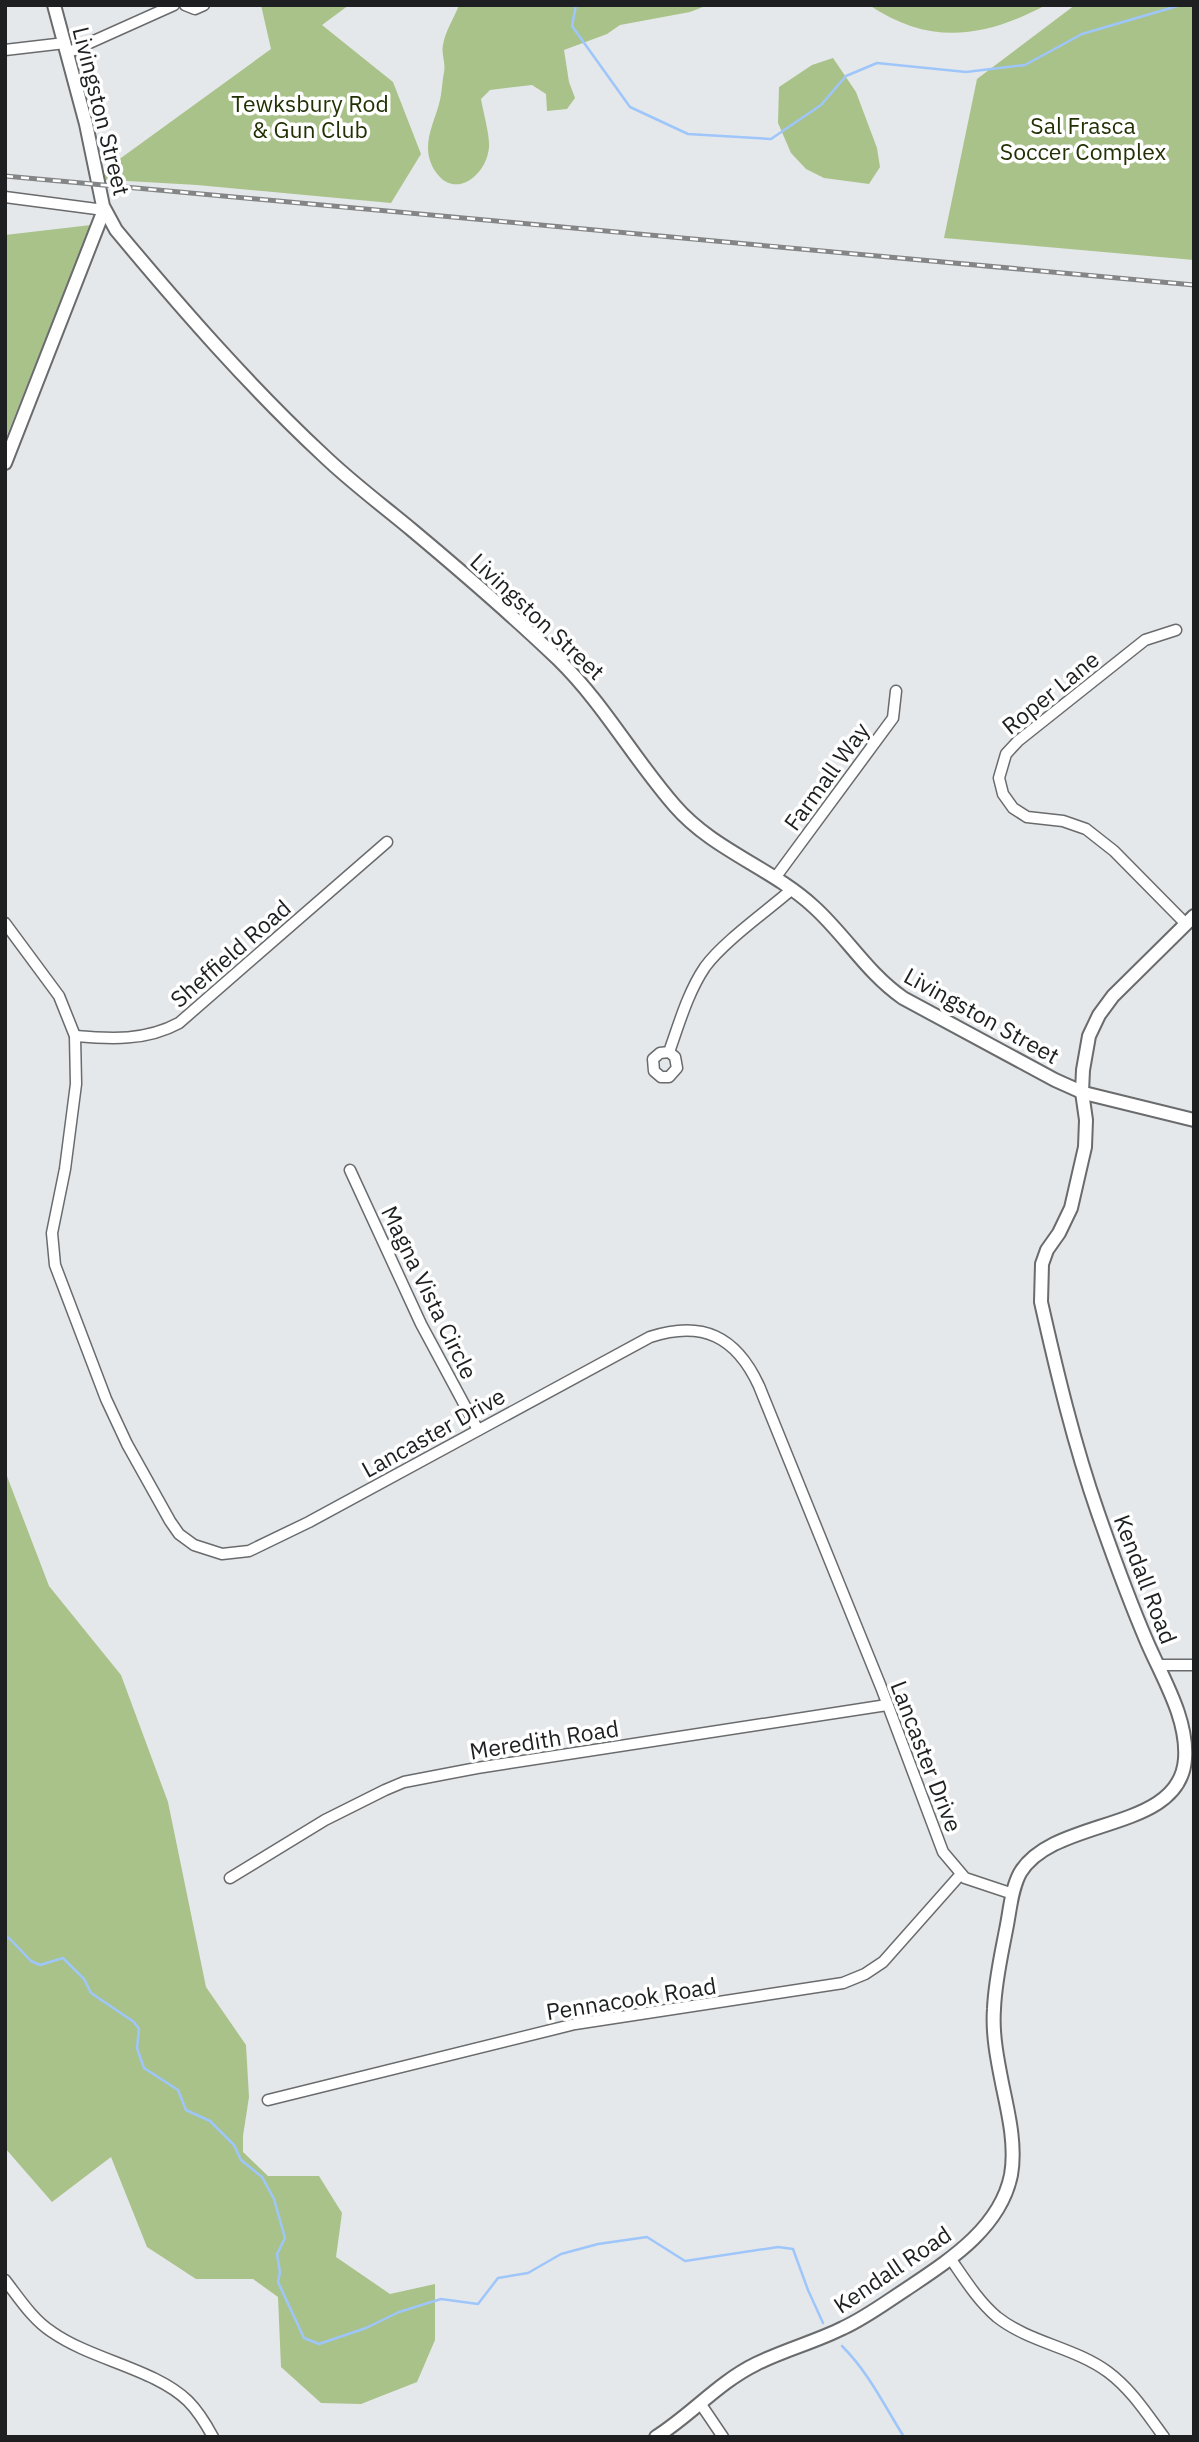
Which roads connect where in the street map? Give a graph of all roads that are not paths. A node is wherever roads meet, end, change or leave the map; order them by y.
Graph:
1 (54, 5) edge
2 (174, 5) edge
3 (185, 5) edge
4 (204, 5) edge
5 (66, 48) junction
6 (5, 50) edge
7 (5, 197) edge
8 (104, 210) junction
9 (5, 463) edge
10 (1176, 630) dead end
11 (896, 691) dead end
12 (387, 842) dead end
13 (775, 878) junction
14 (792, 890) junction
15 (1190, 920) edge
16 (5, 923) edge
17 (75, 1036) junction
18 (668, 1052) dead end
19 (1082, 1092) junction
20 (1194, 1120) edge
21 (351, 1170) dead end
22 (478, 1430) junction
23 (1157, 1665) junction
24 (1194, 1665) edge
25 (887, 1705) junction
26 (961, 1874) junction
27 (230, 1878) dead end
28 (1013, 1895) junction
29 (268, 2100) dead end
30 (950, 2258) junction
31 (5, 2280) edge
32 (701, 2403) junction
33 (213, 2437) edge
34 (656, 2437) edge
35 (723, 2437) edge
36 (1164, 2437) edge

1 - 5 street, Livingston Street
2 - 5 street
3 - 4 street
5 - 6 street
5 - 8 street, Livingston Street
7 - 8 street
8 - 9 street
8 - 13 street, Livingston Street
10 - 15 street, Roper Lane
11 - 13 street, Farmall Way
12 - 17 street, Sheffield Road
13 - 14 street, Livingston Street
14 - 18 street
14 - 19 street, Livingston Street
15 - 19 street, Kendall Road
16 - 17 street, Lancaster Drive
17 - 22 street, Lancaster Drive
19 - 20 street, Livingston Street
19 - 23 street, Kendall Road
21 - 22 street, Magna Vista Circle
22 - 25 street, Lancaster Drive
23 - 24 street
23 - 28 street, Kendall Road
25 - 26 street, Lancaster Drive
25 - 27 street, Meredith Road
26 - 28 street, Lancaster Drive
26 - 29 street, Pennacook Road
28 - 30 street, Kendall Road
30 - 32 street, Kendall Road
30 - 36 street
31 - 33 street
32 - 34 street, Kendall Road
32 - 35 street

